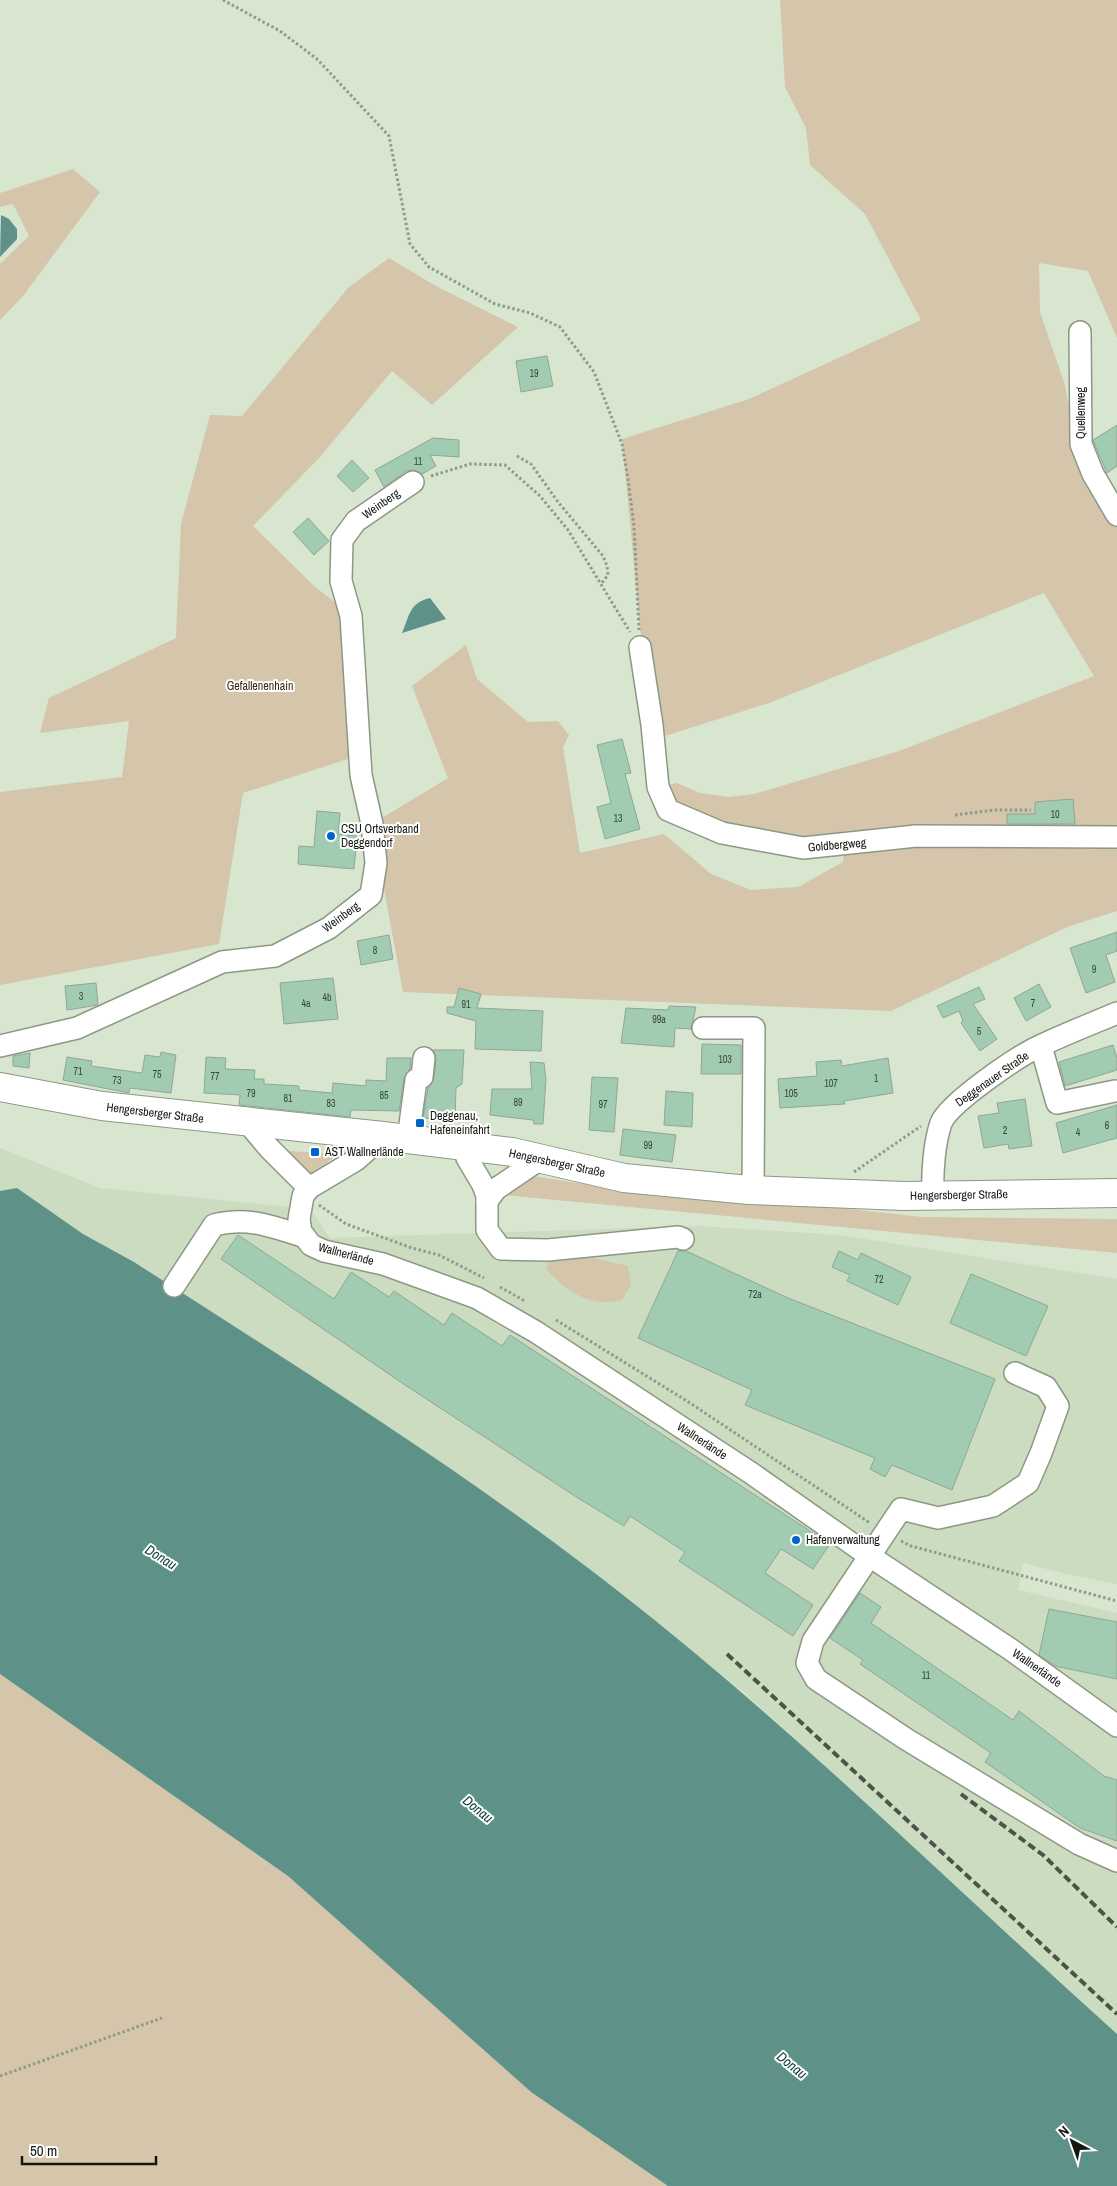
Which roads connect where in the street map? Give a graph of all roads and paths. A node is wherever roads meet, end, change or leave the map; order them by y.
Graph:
1 (223, 0) edge
2 (1080, 332) dead end
3 (518, 456) dead end
4 (413, 482) joint
5 (1117, 515) edge
6 (600, 584) junction
7 (640, 647) junction
8 (1117, 837) edge
9 (1117, 1013) edge
10 (703, 1028) dead end
11 (0, 1046) edge
12 (1042, 1046) junction
13 (424, 1058) dead end
14 (0, 1087) edge
15 (1115, 1091) dead end
16 (248, 1123) junction
17 (926, 1123) dead end
18 (395, 1138) junction
19 (465, 1147) junction
20 (540, 1159) junction
21 (851, 1174) dead end
22 (309, 1188) junction
23 (753, 1190) junction
24 (1117, 1193) edge
25 (933, 1196) junction
26 (487, 1202) junction
27 (326, 1209) dead end
28 (305, 1237) junction
29 (683, 1238) dead end
30 (174, 1286) dead end
31 (534, 1306) dead end
32 (550, 1316) dead end
33 (1015, 1373) dead end
34 (887, 1532) junction
35 (872, 1556) junction
36 (1117, 1601) edge
37 (1117, 1726) edge
38 (1117, 1861) edge
39 (162, 2018) dead end
40 (0, 2076) edge

1 - 7 path
2 - 5 street, Quellenweg
3 - 6 path
4 - 6 path
4 - 11 street, Weinberg
6 - 7 path
7 - 8 street, Goldbergweg
9 - 12 street, Deggenauer Straße
10 - 23 street
12 - 15 street
12 - 25 street, Deggenauer Straße
13 - 18 street
14 - 16 main road, Hengersberger Straße
16 - 18 main road, Hengersberger Straße
16 - 22 street
17 - 21 path
18 - 19 main road, Hengersberger Straße
18 - 22 street
19 - 20 main road, Hengersberger Straße
19 - 26 street
20 - 23 main road, Hengersberger Straße
20 - 26 street
22 - 28 street, Wallnerlände
23 - 25 main road, Hengersberger Straße
24 - 25 main road, Hengersberger Straße
26 - 29 street
27 - 31 path
28 - 30 street
28 - 35 street, Wallnerlände
32 - 34 path
33 - 34 street
34 - 35 street
34 - 36 path
35 - 37 street, Wallnerlände
35 - 38 street
39 - 40 path

